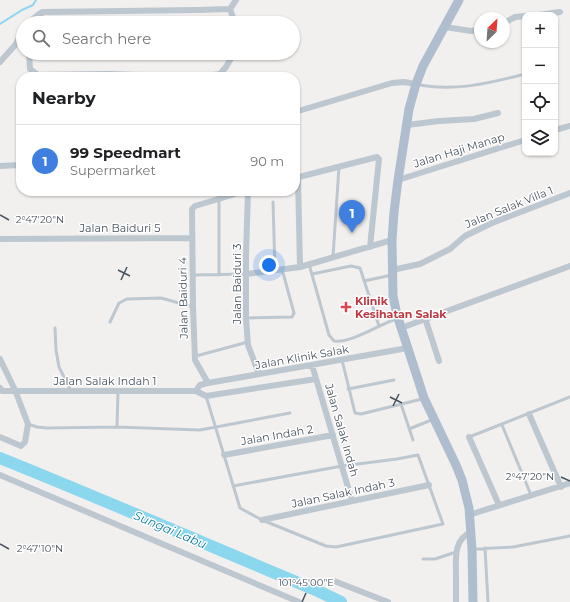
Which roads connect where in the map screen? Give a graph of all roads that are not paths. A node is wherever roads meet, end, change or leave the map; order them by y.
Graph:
1 (236, 0) edge
2 (460, 0) edge
3 (230, 9) junction
4 (42, 12) junction
5 (37, 16) edge
6 (40, 16) edge
7 (232, 16) edge
8 (522, 16) edge
9 (510, 20) edge
10 (445, 27) junction
11 (474, 31) edge
12 (16, 44) edge
13 (29, 60) edge
14 (230, 60) edge
15 (0, 62) edge
16 (33, 72) edge
17 (222, 72) edge
18 (521, 75) dead end
19 (416, 84) junction
20 (300, 111) edge
21 (498, 113) dead end
22 (407, 125) junction
23 (570, 126) edge
24 (558, 129) edge
25 (522, 141) edge
26 (16, 165) edge
27 (0, 166) edge
28 (339, 166) junction
29 (300, 176) edge
30 (398, 180) junction
31 (570, 193) edge
32 (230, 196) edge
33 (247, 196) edge
34 (298, 196) edge
35 (219, 199) junction
36 (273, 202) dead end
37 (0, 238) edge
38 (192, 238) junction
39 (392, 240) junction
40 (370, 247) junction
41 (333, 257) junction
42 (310, 264) junction
43 (570, 266) edge
44 (300, 267) junction
45 (282, 269) junction
46 (275, 270) junction
47 (392, 272) junction
48 (247, 274) junction
49 (312, 274) junction
50 (219, 275) junction
51 (193, 276) junction
52 (364, 281) junction
53 (193, 307) junction
54 (246, 318) junction
55 (398, 318) junction
56 (425, 318) junction
57 (110, 322) dead end
58 (379, 326) junction
59 (55, 328) dead end
60 (401, 328) junction
61 (248, 342) junction
62 (408, 348) junction
63 (194, 357) junction
64 (0, 359) edge
65 (342, 360) junction
66 (439, 361) dead end
67 (312, 365) junction
68 (259, 374) junction
69 (316, 379) junction
70 (394, 380) dead end
71 (208, 383) junction
72 (0, 388) edge
73 (348, 389) junction
74 (15, 390) junction
75 (71, 391) junction
76 (118, 391) junction
77 (196, 391) junction
78 (206, 396) junction
79 (570, 397) edge
80 (424, 398) junction
81 (401, 404) junction
82 (290, 414) dead end
83 (529, 414) junction
84 (434, 419) junction
85 (28, 424) junction
86 (502, 424) junction
87 (117, 427) junction
88 (216, 427) junction
89 (409, 429) junction
90 (333, 436) junction
91 (0, 437) edge
92 (469, 437) joint
93 (413, 440) dead end
94 (224, 455) junction
95 (342, 466) junction
96 (0, 476) edge
97 (570, 483) edge
98 (429, 485) junction
99 (233, 486) junction
100 (561, 487) junction
101 (531, 496) junction
102 (352, 501) junction
103 (499, 505) junction
104 (470, 515) junction
105 (262, 520) junction
106 (471, 532) junction
107 (570, 536) edge
108 (485, 548) junction
109 (472, 549) junction
110 (456, 552) junction
111 (423, 559) dead end
112 (334, 581) dead end
113 (299, 602) edge
114 (388, 602) edge
115 (456, 602) edge
116 (473, 602) edge
117 (488, 602) edge

1 - 3 street
2 - 10 main road
3 - 4 street
3 - 7 street
4 - 5 street
4 - 6 street
8 - 9 street
10 - 11 street
10 - 19 main road
12 - 15 street
13 - 16 street
14 - 17 street
18 - 19 lane
19 - 20 street
19 - 22 main road
21 - 22 street
22 - 30 main road
23 - 24 street
25 - 30 street, Jalan Haji Manap
26 - 27 street
28 - 29 street
28 - 40 street
28 - 41 lane
30 - 39 main road
31 - 47 street, Jalan Salak Villa 1
32 - 35 street
33 - 48 street, Jalan Baiduri 3
34 - 44 street
35 - 38 street, Jalan Baiduri 4
35 - 50 lane
36 - 46 lane
37 - 38 street, Jalan Baiduri 5
38 - 51 street, Jalan Baiduri 4
39 - 40 street
39 - 47 main road
40 - 41 street
41 - 42 street
42 - 44 street
42 - 49 lane
43 - 56 street
44 - 45 street
45 - 46 street
45 - 54 lane
46 - 48 street
47 - 52 lane
47 - 55 main road
48 - 50 lane
48 - 54 street, Jalan Baiduri 3
49 - 52 lane
49 - 58 lane
50 - 51 lane
51 - 53 street, Jalan Baiduri 4
52 - 58 lane
53 - 57 lane
53 - 63 street, Jalan Baiduri 4
54 - 61 street, Jalan Baiduri 3
55 - 58 lane
55 - 60 main road
56 - 60 street
56 - 66 street
59 - 75 lane
60 - 62 main road
61 - 63 lane
61 - 68 street, Jalan Baiduri 3
62 - 65 street, Jalan Klinik Salak
62 - 80 main road
63 - 71 street, Jalan Baiduri 4
64 - 74 street
65 - 67 street, Jalan Klinik Salak
65 - 73 lane
67 - 68 street, Jalan Klinik Salak
67 - 69 street, Jalan Salak Indah
68 - 71 street, Jalan Klinik Salak
69 - 78 street
69 - 90 street, Jalan Salak Indah
70 - 73 lane
71 - 77 street, Jalan Klinik Salak
72 - 74 street, Jalan Salak Indah 1
73 - 81 lane
74 - 75 street, Jalan Salak Indah 1
74 - 85 street
75 - 76 street, Jalan Salak Indah 1
76 - 77 street, Jalan Salak Indah 1
76 - 87 lane
77 - 78 street
78 - 88 lane
79 - 83 lane
80 - 81 lane
80 - 84 main road
81 - 89 lane
82 - 88 lane
83 - 86 lane
83 - 100 street
84 - 89 lane
84 - 104 main road
85 - 87 lane
85 - 91 street
86 - 92 lane
86 - 101 lane
87 - 88 lane
88 - 94 lane
89 - 93 lane
90 - 94 street, Jalan Indah 2
90 - 95 street, Jalan Salak Indah
92 - 103 street
94 - 99 lane
95 - 98 lane
95 - 99 lane
95 - 102 street, Jalan Salak Indah
96 - 113 street
97 - 100 street
98 - 102 street, Jalan Salak Indah 3
98 - 105 lane
99 - 105 lane
100 - 101 street
101 - 103 street
102 - 105 street, Jalan Salak Indah 3
103 - 104 street
104 - 106 main road
106 - 109 main road
106 - 110 street
107 - 108 lane
108 - 109 lane
108 - 117 lane
109 - 116 main road
110 - 111 lane
110 - 115 street
112 - 114 street

